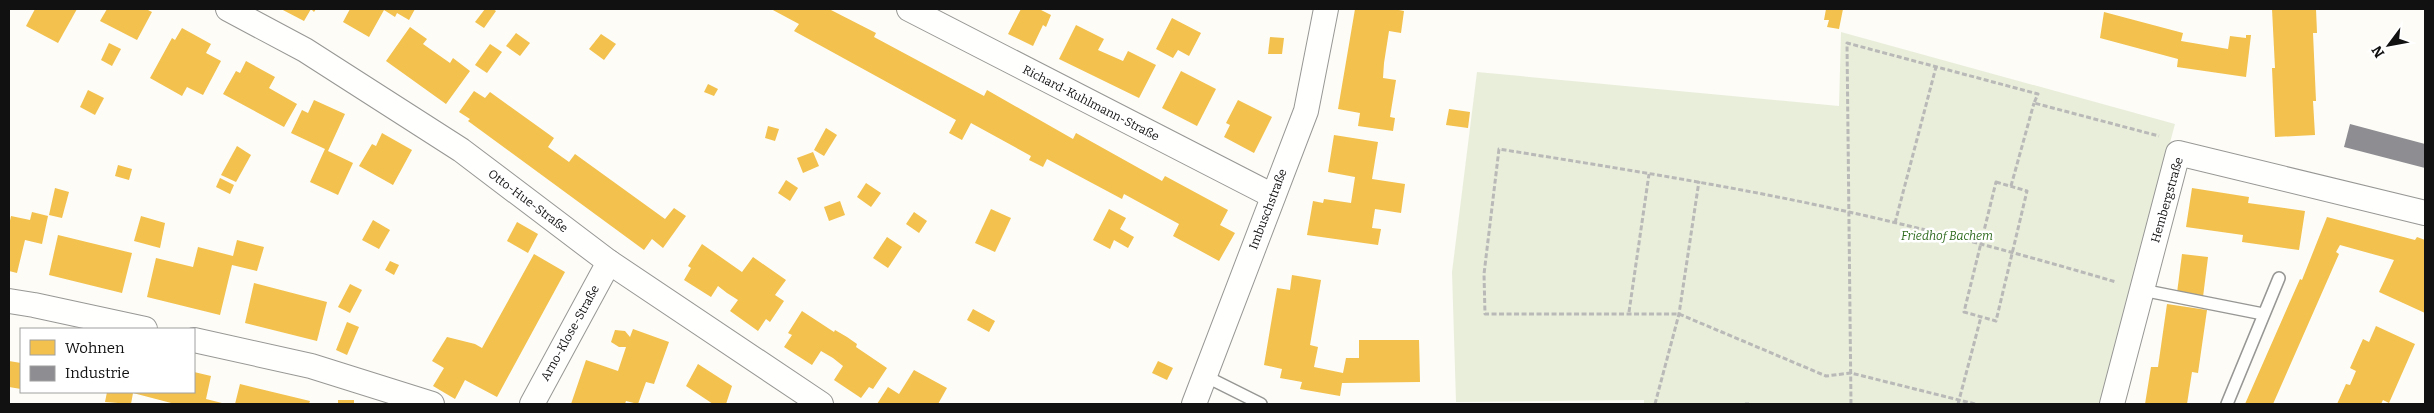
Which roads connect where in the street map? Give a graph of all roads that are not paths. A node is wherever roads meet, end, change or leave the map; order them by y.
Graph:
1 (228, 9) edge
2 (909, 9) edge
3 (1326, 9) edge
4 (1273, 196) junction
5 (2425, 212) edge
6 (609, 262) junction
7 (2279, 278) dead end
8 (2133, 287) junction
9 (9, 301) edge
10 (2263, 314) junction
11 (141, 328) edge
12 (195, 340) edge
13 (1205, 376) junction
14 (432, 404) edge
15 (532, 404) edge
16 (821, 404) edge
17 (1194, 404) edge
18 (1261, 404) edge
19 (2112, 404) edge
20 (2227, 404) edge

1 - 6 street, Otto-Hue-Straße
2 - 4 street, Richard-Kuhlmann-Straße
3 - 4 street, Imbuschstraße
4 - 13 street, Imbuschstraße
5 - 8 street, Hembergstraße
6 - 15 street, Arno-Klose-Straße
6 - 16 street, Otto-Hue-Straße
7 - 10 lane
8 - 10 lane
8 - 19 street, Hembergstraße
9 - 11 street
10 - 20 lane
12 - 14 street
13 - 17 street, Imbuschstraße
13 - 18 lane

